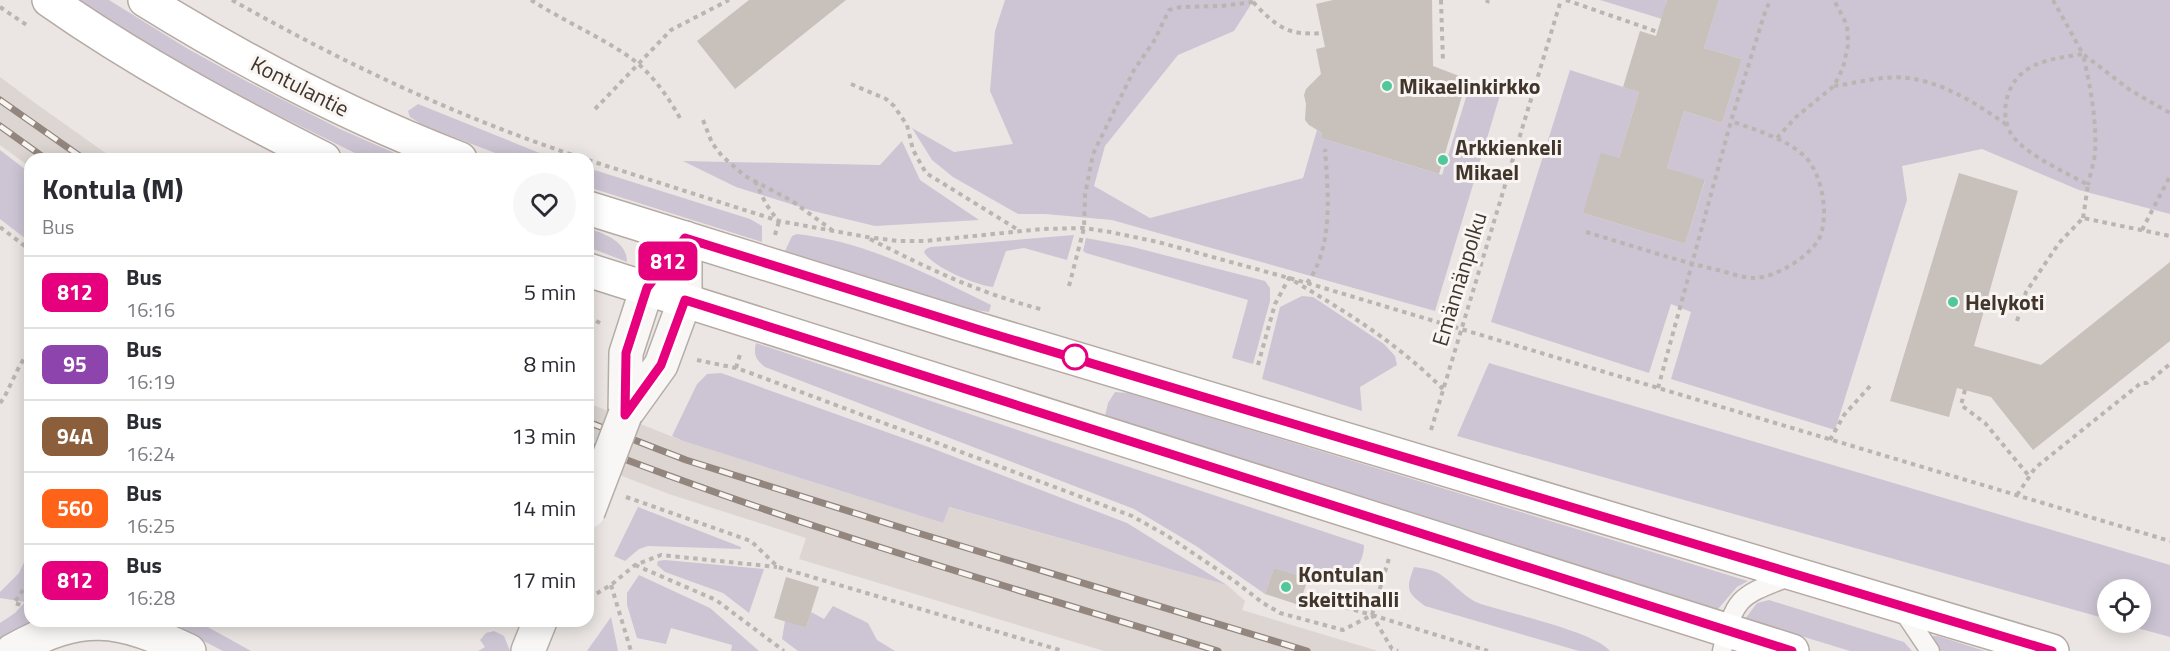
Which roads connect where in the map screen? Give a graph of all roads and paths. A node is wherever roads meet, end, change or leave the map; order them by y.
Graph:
1 (49, 0) edge
2 (145, 0) edge
3 (232, 0) edge
4 (531, 0) edge
5 (729, 0) edge
6 (1441, 0) edge
7 (1561, 0) edge
8 (1566, 0) edge
9 (1771, 0) edge
10 (1834, 0) edge
11 (2053, 0) edge
12 (1254, 1) edge
13 (1658, 32) dead end
14 (1322, 33) dead end
15 (2083, 54) junction
16 (1443, 62) dead end
17 (637, 63) junction
18 (851, 84) dead end
19 (1834, 86) junction
20 (595, 109) dead end
21 (2170, 113) edge
22 (681, 120) dead end
23 (703, 120) dead end
24 (1731, 121) junction
25 (2008, 126) junction
26 (1777, 138) junction
27 (1325, 149) dead end
28 (312, 153) edge
29 (446, 153) edge
30 (570, 153) edge
31 (594, 161) edge
32 (2170, 176) edge
33 (754, 181) junction
34 (2088, 185) junction
35 (594, 210) edge
36 (2083, 218) junction
37 (779, 221) junction
38 (0, 227) edge
39 (1084, 228) junction
40 (2142, 230) junction
41 (832, 231) junction
42 (1021, 232) junction
43 (1586, 232) dead end
44 (2170, 236) edge
45 (867, 237) junction
46 (685, 238) junction
47 (24, 245) edge
48 (1691, 264) junction
49 (594, 272) edge
50 (1289, 278) junction
51 (1307, 283) junction
52 (1069, 286) dead end
53 (647, 288) junction
54 (685, 300) junction
55 (1044, 310) dead end
56 (2017, 321) dead end
57 (1461, 329) junction
58 (24, 358) edge
59 (2170, 364) edge
60 (1258, 365) dead end
61 (693, 367) dead end
62 (1871, 385) dead end
63 (1658, 388) junction
64 (1443, 389) junction
65 (1965, 390) dead end
66 (0, 403) edge
67 (625, 415) junction
68 (1431, 430) dead end
69 (1830, 440) junction
70 (2029, 476) junction
71 (620, 495) dead end
72 (2017, 495) junction
73 (594, 496) edge
74 (2170, 541) edge
75 (1390, 555) dead end
76 (635, 565) junction
77 (778, 567) junction
78 (1795, 574) junction
79 (611, 585) junction
80 (24, 588) edge
81 (594, 595) edge
82 (1302, 595) dead end
83 (1899, 605) junction
84 (24, 606) edge
85 (1372, 615) junction
86 (64, 627) edge
87 (130, 627) edge
88 (538, 627) edge
89 (1724, 641) edge
90 (12, 651) edge
91 (189, 651) edge
92 (528, 651) edge
93 (631, 651) edge
94 (784, 651) edge
95 (1063, 651) edge
96 (1398, 651) edge
97 (1488, 651) edge
98 (1792, 651) edge
99 (1930, 651) edge
100 (2052, 651) edge

1 - 28 main road
2 - 29 main road, Kontulantie
3 - 30 path
4 - 17 path
5 - 17 path
6 - 16 path
7 - 57 path, Emännänpolku
8 - 13 path
9 - 24 path
10 - 19 path
11 - 15 path
12 - 14 path
12 - 39 path
15 - 21 path
15 - 25 path
15 - 34 path
17 - 20 path
17 - 22 path
18 - 42 path
19 - 25 path
19 - 26 path
23 - 33 path
24 - 26 path
24 - 48 path
25 - 34 path
26 - 48 path
27 - 51 path
31 - 37 path
32 - 40 path
33 - 37 path
33 - 41 path
34 - 36 path
35 - 46 main road
36 - 40 path
36 - 56 path
37 - 41 path
38 - 47 path
39 - 42 path
39 - 50 path
39 - 52 path
40 - 44 path
41 - 45 path
42 - 45 path
43 - 48 path
45 - 55 path
46 - 53 street
46 - 54 street
46 - 78 main road
48 - 63 path
49 - 53 main road
50 - 51 path
50 - 60 path
50 - 64 path
51 - 57 path
53 - 54 main road
53 - 67 street
54 - 67 street
54 - 89 main road
57 - 63 path
57 - 64 path, Emännänpolku
58 - 66 path
59 - 70 path
61 - 85 path
62 - 69 path
63 - 69 path
64 - 68 path, Emännänpolku
65 - 70 path
67 - 73 street, bridge
69 - 72 path
70 - 72 path
71 - 77 path
72 - 74 path
75 - 85 path
76 - 77 path
76 - 79 path
76 - 94 path
77 - 95 path
78 - 83 main road
78 - 89 lane
79 - 81 path
79 - 93 path
80 - 84 path
82 - 85 path
83 - 99 lane
83 - 100 main road
85 - 96 path
85 - 97 path
86 - 90 street
87 - 91 street
88 - 92 street
89 - 98 main road

